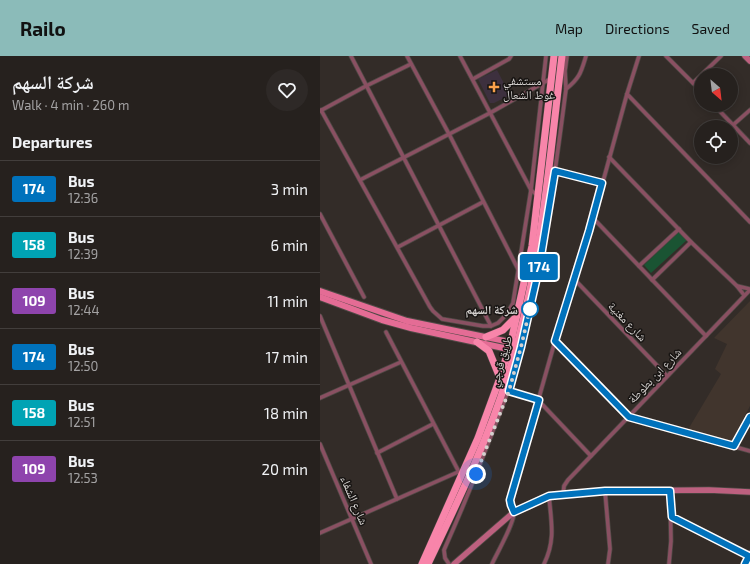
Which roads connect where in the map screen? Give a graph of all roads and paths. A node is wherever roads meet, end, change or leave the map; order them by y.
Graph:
1 (351, 56) edge
2 (406, 56) edge
3 (460, 56) edge
4 (511, 56) edge
5 (546, 56) edge
6 (554, 56) edge
7 (562, 56) edge
8 (567, 56) edge
9 (586, 56) edge
10 (639, 56) edge
11 (666, 56) edge
12 (721, 56) edge
13 (745, 56) edge
14 (750, 61) edge
15 (411, 64) junction
16 (473, 79) junction
17 (551, 79) junction
18 (693, 82) joint
19 (542, 83) junction
20 (366, 86) junction
21 (566, 89) junction
22 (627, 94) junction
23 (321, 110) edge
24 (750, 110) edge
25 (721, 112) edge
26 (490, 113) junction
27 (728, 120) edge
28 (738, 121) edge
29 (738, 130) edge
30 (449, 134) junction
31 (750, 143) edge
32 (609, 157) junction
33 (404, 158) junction
34 (552, 170) junction
35 (360, 180) junction
36 (602, 183) junction
37 (531, 190) junction
38 (537, 195) junction
39 (483, 202) junction
40 (320, 214) edge
41 (593, 218) junction
42 (750, 222) edge
43 (438, 226) junction
44 (679, 229) junction
45 (691, 242) junction
46 (535, 246) junction
47 (398, 248) junction
48 (640, 266) junction
49 (518, 270) junction
50 (575, 280) junction
51 (652, 280) junction
52 (737, 286) junction
53 (750, 289) edge
54 (320, 291) edge
55 (744, 296) junction
56 (320, 297) edge
57 (364, 297) dead end
58 (320, 316) edge
59 (516, 316) junction
60 (442, 319) junction
61 (491, 326) junction
62 (386, 332) dead end
63 (440, 332) junction
64 (706, 336) junction
65 (486, 337) junction
66 (555, 341) junction
67 (477, 342) junction
68 (513, 346) junction
69 (401, 362) junction
70 (667, 376) junction
71 (500, 378) junction
72 (349, 386) junction
73 (509, 391) junction
74 (320, 398) edge
75 (539, 400) junction
76 (629, 417) junction
77 (750, 417) edge
78 (433, 424) junction
79 (320, 444) edge
80 (734, 446) junction
81 (750, 451) edge
82 (377, 453) junction
83 (591, 456) junction
84 (459, 474) junction
85 (605, 491) junction
86 (670, 491) junction
87 (750, 492) edge
88 (549, 496) junction
89 (563, 496) junction
90 (397, 499) junction
91 (514, 512) junction
92 (672, 517) junction
93 (351, 519) junction
94 (320, 533) edge
95 (749, 555) edge
96 (371, 564) edge
97 (422, 564) edge
98 (428, 564) edge
99 (449, 564) edge
100 (454, 564) edge
101 (492, 564) edge
102 (544, 564) edge
103 (608, 564) edge
104 (669, 564) edge
105 (745, 564) edge

1 - 20 street
2 - 15 street
3 - 16 street
4 - 16 street
5 - 19 street
6 - 17 highway, طريق قرجي
7 - 34 highway, طريق قرجي
8 - 21 street
9 - 21 street
10 - 22 street
11 - 18 street
12 - 18 street
13 - 14 main road
15 - 20 street
15 - 30 street
16 - 26 street
17 - 19 street
17 - 38 highway, طريق قرجي
19 - 26 street
19 - 37 street
20 - 23 street
20 - 33 street
21 - 34 street
22 - 32 street
22 - 42 street
23 - 35 street
24 - 28 street
25 - 27 street
26 - 30 street
26 - 37 street
29 - 31 street
30 - 33 street
30 - 39 street
32 - 36 street
32 - 44 street
33 - 35 street
33 - 43 street
34 - 36 street
34 - 46 highway, طريق قرجي
34 - 73 street
35 - 47 street
36 - 41 street
37 - 38 street
37 - 49 street
38 - 46 highway, طريق قرجي
39 - 43 street
39 - 49 street
40 - 57 street
41 - 48 street
41 - 50 street
43 - 47 street
43 - 61 street
44 - 45 street
44 - 48 street
45 - 51 street
45 - 52 street
46 - 59 highway, طريق قرجي
46 - 68 highway, طريق قرجي
47 - 60 street
48 - 51 street
49 - 61 street
50 - 66 street
50 - 70 street, شارع مغنية
51 - 64 street
52 - 53 street
52 - 55 street
53 - 55 street, شارع ابن بطوطة
54 - 63 main road
55 - 64 street, شارع ابن بطوطة
56 - 63 main road
58 - 72 street
59 - 65 highway
59 - 68 highway, طريق قرجي
60 - 61 street
60 - 63 street
62 - 69 street
63 - 65 main road
63 - 67 main road
64 - 70 street, شارع ابن بطوطة
65 - 68 main road
66 - 75 street
66 - 76 street
67 - 68 main road
67 - 71 highway
68 - 71 highway, طريق قرجي
68 - 98 highway, طريق قرجي
69 - 72 street
69 - 78 street
70 - 76 street, شارع ابن بطوطة
71 - 84 highway, طريق قرجي
72 - 74 street
72 - 82 street
73 - 75 street
73 - 99 street
75 - 83 street
75 - 91 street
76 - 80 street
76 - 83 street, شارع ابن بطوطة
77 - 80 street
78 - 82 street
78 - 84 street
79 - 93 street, شارع الشفاء
80 - 81 street
82 - 90 street
83 - 89 street, شارع ابن بطوطة
84 - 90 street
84 - 97 highway, طريق قرجي
85 - 86 main road
85 - 89 main road
85 - 103 street
86 - 87 main road
86 - 92 street
88 - 89 main road
88 - 91 main road
88 - 102 street
90 - 93 street
91 - 100 main road
91 - 101 street
92 - 95 street
92 - 104 street
93 - 94 street
93 - 96 street, شارع الشفاء
95 - 105 main road

